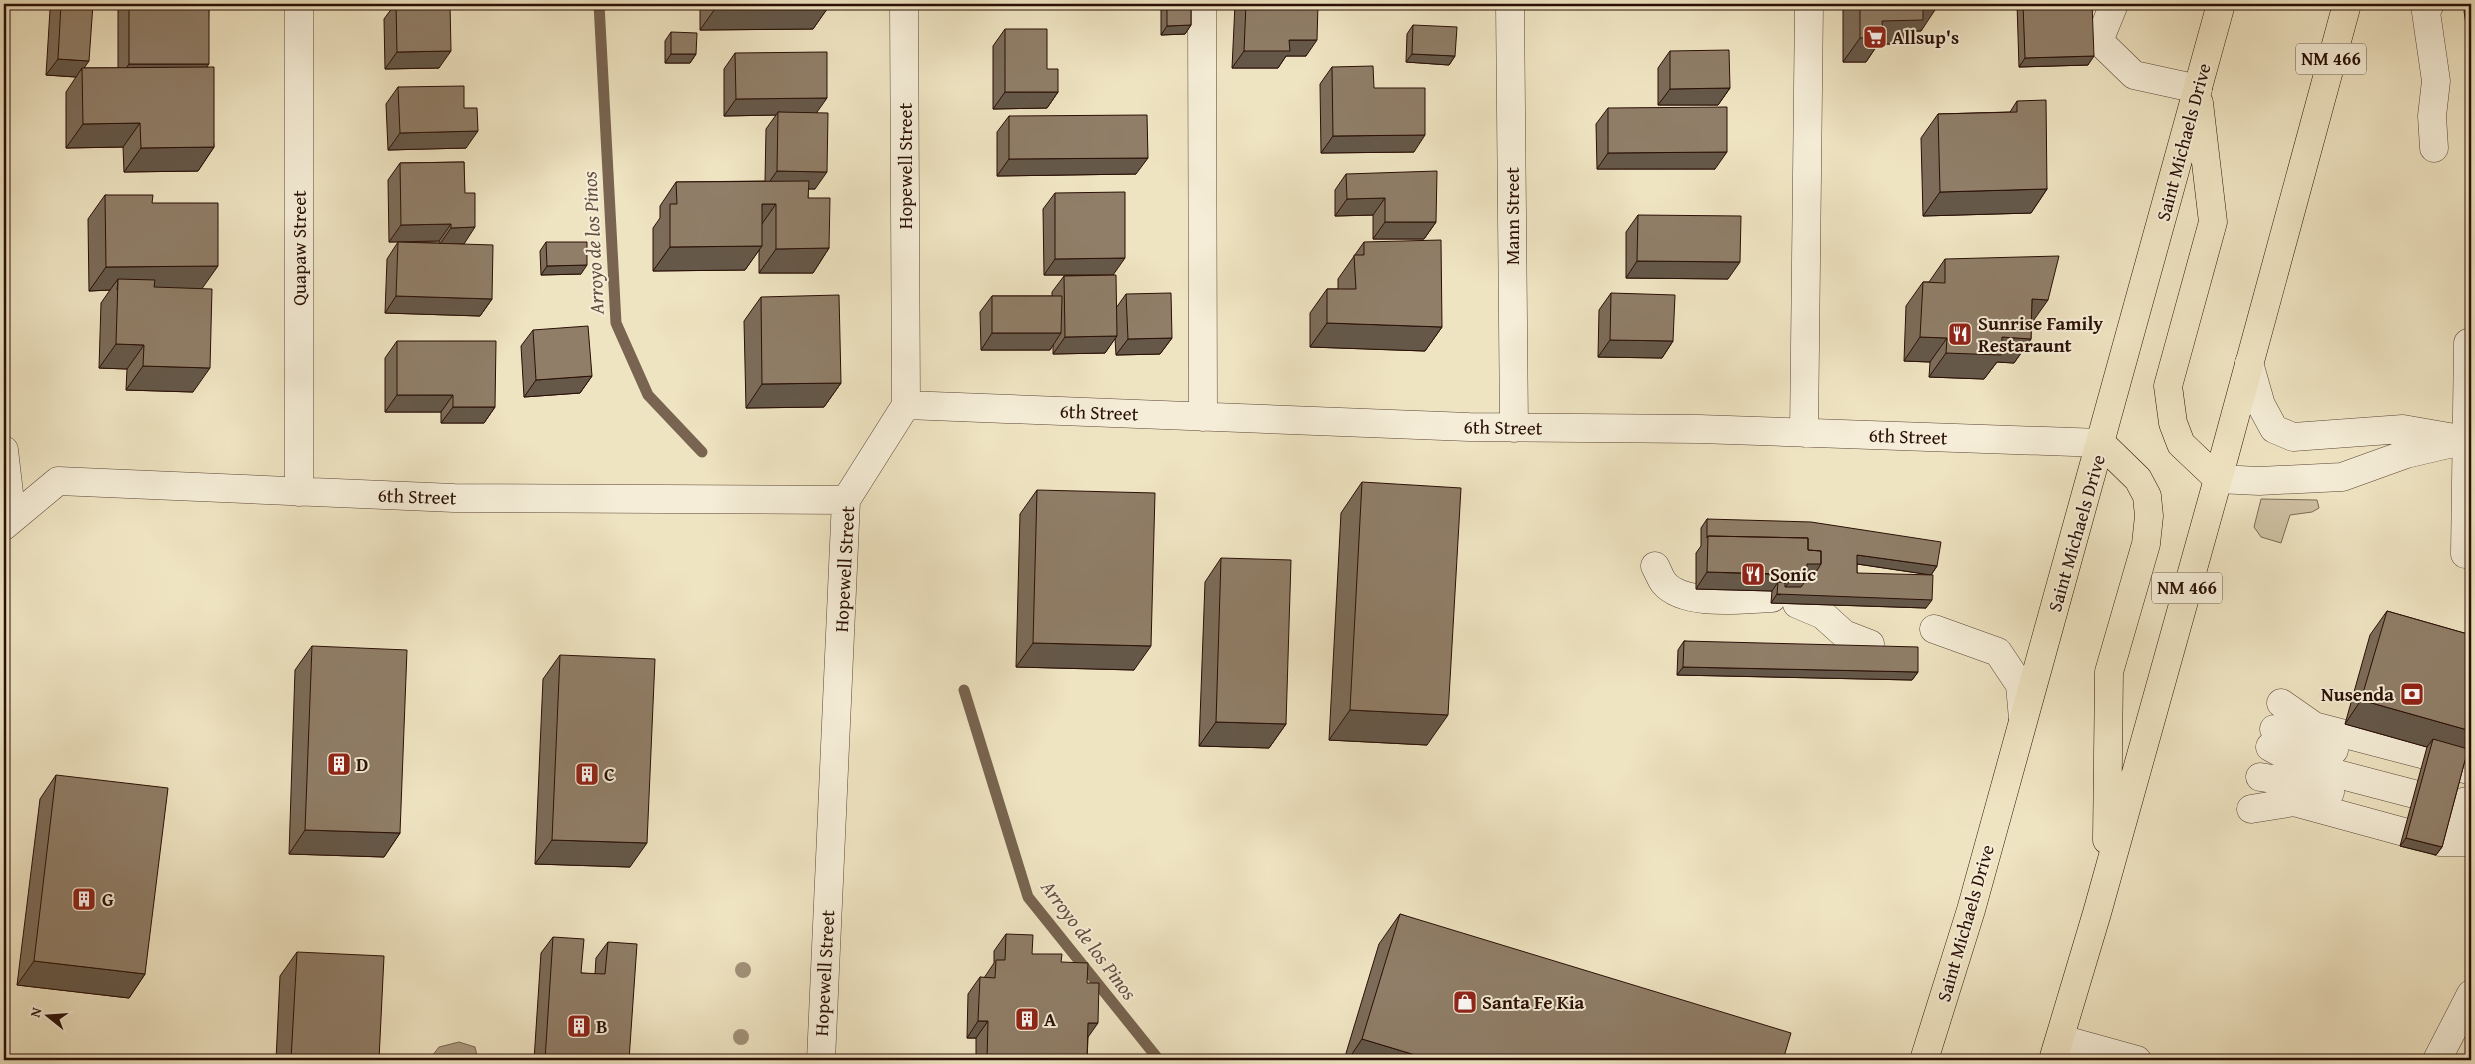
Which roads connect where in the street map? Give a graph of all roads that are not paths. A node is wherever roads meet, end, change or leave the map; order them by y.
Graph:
1 (299, 4) edge
2 (904, 4) edge
3 (1202, 4) edge
4 (1510, 4) edge
5 (1809, 4) edge
6 (2114, 4) edge
7 (2221, 4) edge
8 (2347, 4) edge
9 (2430, 4) edge
10 (2198, 89) junction
11 (2434, 148) dead end
12 (2468, 343) dead end
13 (2249, 363) junction
14 (906, 405) junction
15 (1203, 417) junction
16 (1514, 428) junction
17 (1804, 432) junction
18 (2466, 440) junction
19 (2101, 443) junction
20 (4, 450) edge
21 (2218, 478) junction
22 (299, 492) junction
23 (846, 500) junction
24 (8, 523) edge
25 (2465, 554) dead end
26 (1654, 566) dead end
27 (1934, 629) dead end
28 (1870, 644) edge
29 (2281, 703) dead end
30 (2024, 718) junction
31 (2272, 738) dead end
32 (2260, 777) dead end
33 (2414, 794) junction
34 (2459, 800) edge
35 (2251, 809) dead end
36 (2471, 842) edge
37 (2106, 877) junction
38 (2471, 994) edge
39 (2057, 1050) edge
40 (820, 1060) edge
41 (1924, 1060) edge
42 (2137, 1060) edge
43 (2438, 1060) edge

1 - 22 street, Quapaw Street
2 - 14 street, Hopewell Street
3 - 15 street
4 - 16 street, Mann Street
5 - 17 street
6 - 10 street
7 - 10 main road, Saint Michaels Drive
8 - 13 main road, NM 466
9 - 11 street
10 - 19 main road, Saint Michaels Drive
10 - 21 main road
12 - 18 street
13 - 18 street
13 - 21 main road, NM 466
14 - 15 street, 6th Street
14 - 23 street, Hopewell Street
15 - 16 street, 6th Street
16 - 17 street, 6th Street
17 - 19 street, 6th Street
18 - 21 street
18 - 25 street
19 - 30 main road, Saint Michaels Drive
19 - 37 main road
20 - 24 street
21 - 37 main road, NM 466
22 - 23 street, 6th Street
22 - 24 street, 6th Street
23 - 40 street, Hopewell Street
26 - 28 street
27 - 30 street
29 - 33 street
30 - 41 main road, Saint Michaels Drive
31 - 33 street
32 - 33 street
33 - 35 street
34 - 36 street
37 - 39 main road, NM 466
38 - 43 street
39 - 42 street

